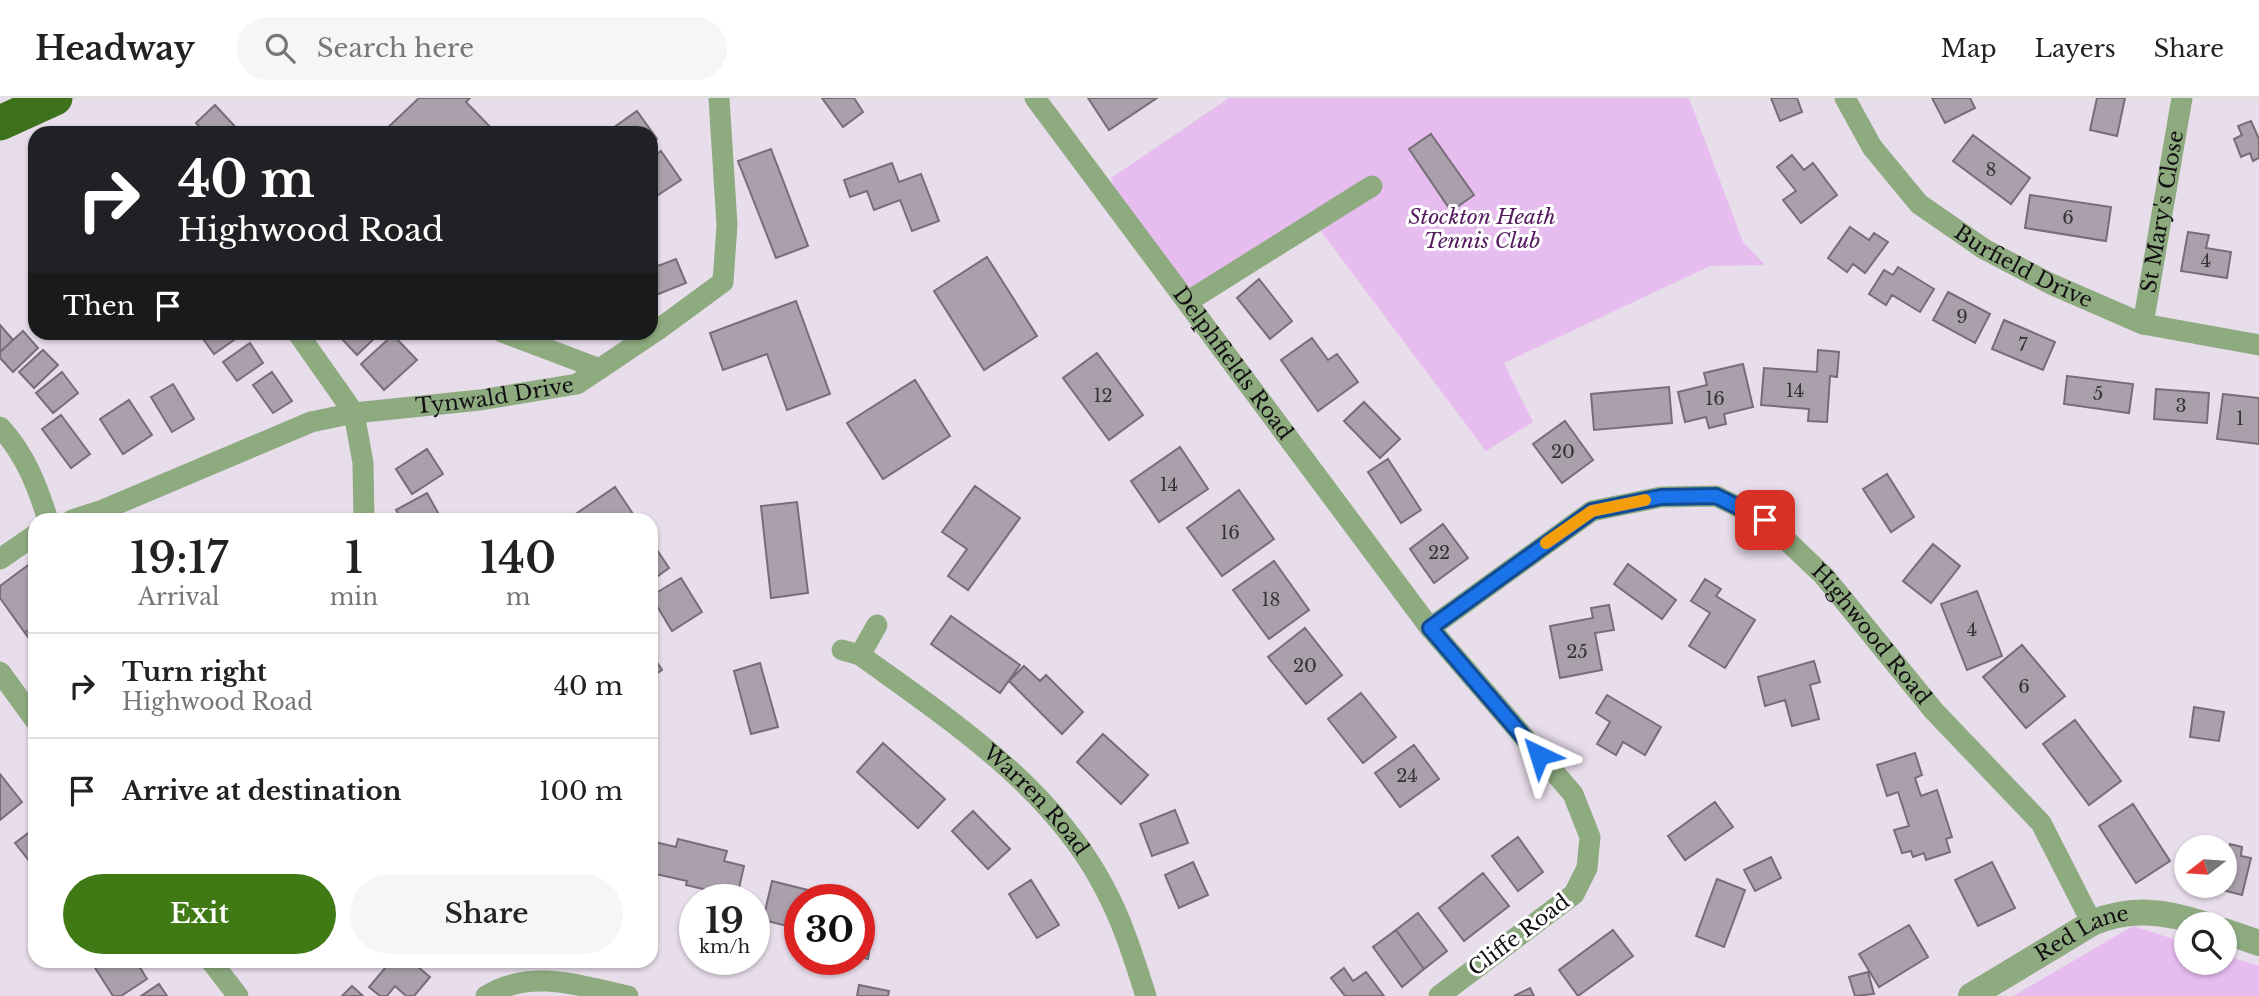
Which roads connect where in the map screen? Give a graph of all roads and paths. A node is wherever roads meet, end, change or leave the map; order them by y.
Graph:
1 (55, 98) edge
2 (719, 98) edge
3 (1035, 98) edge
4 (1845, 98) edge
5 (2182, 98) edge
6 (0, 123) edge
7 (1372, 186) dead end
8 (1187, 302) junction
9 (2143, 324) junction
10 (658, 328) edge
11 (303, 340) edge
12 (523, 340) edge
13 (641, 340) edge
14 (2259, 345) edge
15 (600, 369) junction
16 (354, 412) junction
17 (0, 427) edge
18 (46, 513) edge
19 (94, 513) edge
20 (364, 513) edge
21 (28, 540) edge
22 (0, 559) edge
23 (877, 625) dead end
24 (1430, 628) junction
25 (0, 672) edge
26 (28, 710) edge
27 (2174, 917) edge
28 (2092, 923) junction
29 (2237, 935) edge
30 (2259, 943) edge
31 (216, 968) edge
32 (238, 996) edge
33 (486, 996) edge
34 (628, 996) edge
35 (1146, 996) edge
36 (1439, 996) edge
37 (1971, 996) edge

1 - 6 highway
2 - 10 street, Tynwald Drive
3 - 8 street, Delphfields Road
4 - 9 street, Burfield Drive
5 - 9 street, St Mary's Close
7 - 8 street
8 - 24 street, Delphfields Road
9 - 14 street, Burfield Drive
11 - 16 street
12 - 15 street
13 - 15 street, Tynwald Drive
15 - 16 street, Tynwald Drive
16 - 19 street, Tynwald Drive
16 - 20 street
17 - 18 street
21 - 22 street
23 - 35 street, Warren Road
24 - 28 street, Highwood Road
24 - 36 street, Cliffe Road
25 - 26 street
27 - 28 street, Red Lane
28 - 37 street, Red Lane
29 - 30 street
31 - 32 street
33 - 34 street

